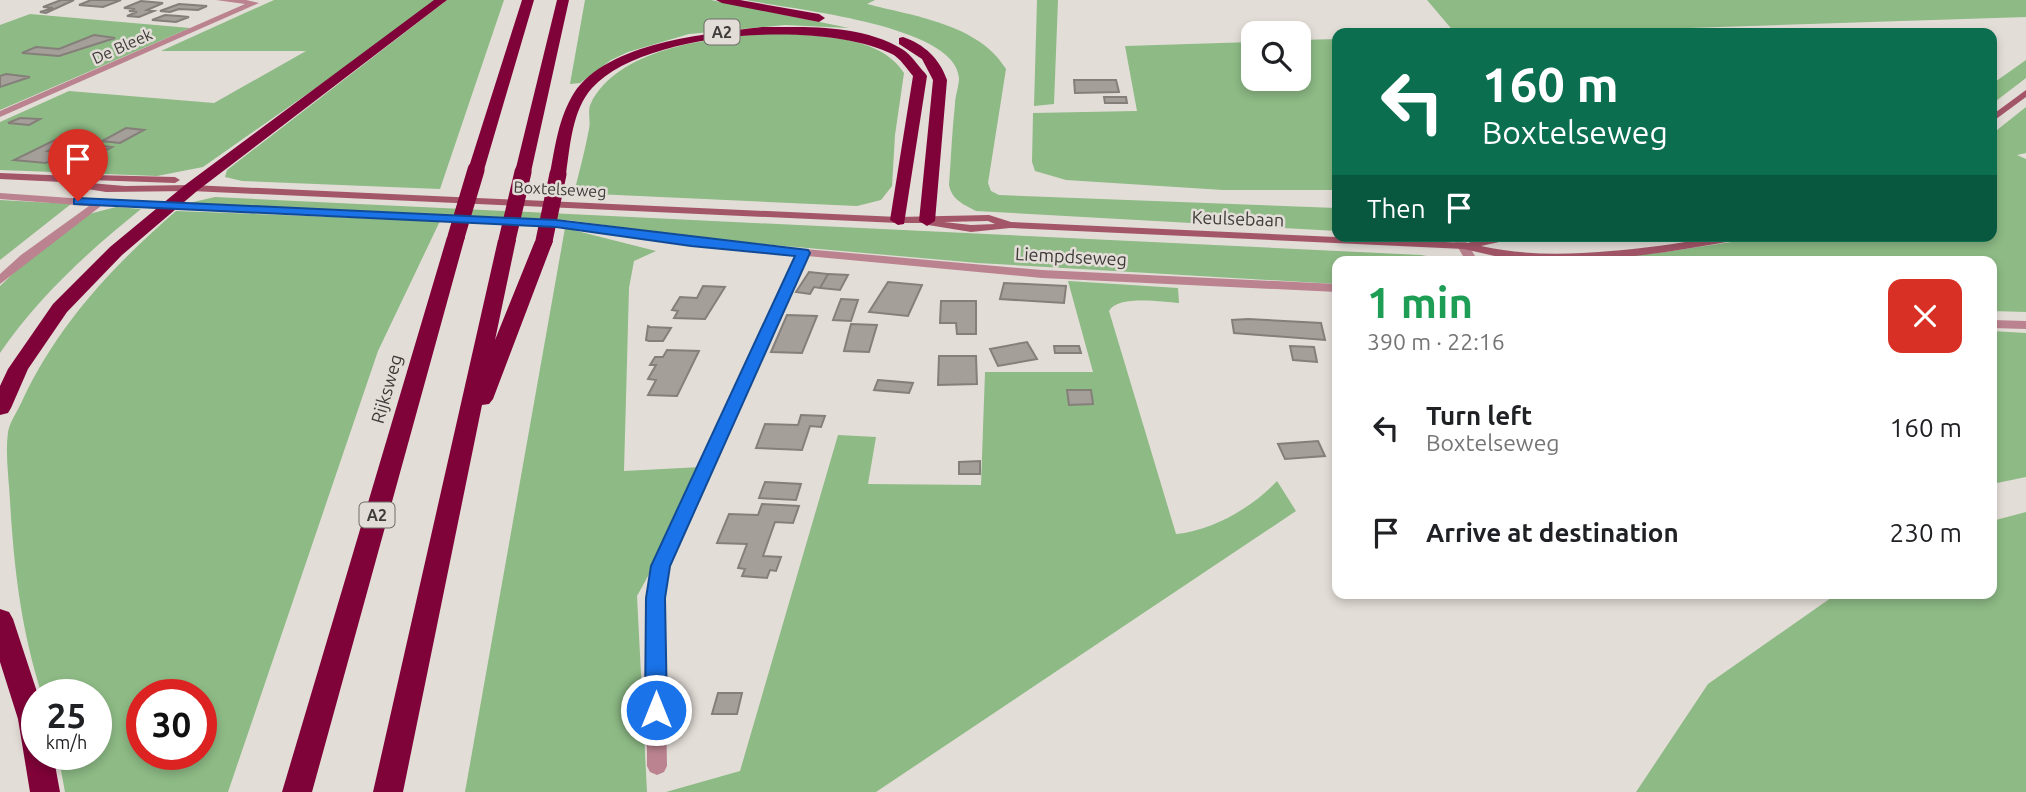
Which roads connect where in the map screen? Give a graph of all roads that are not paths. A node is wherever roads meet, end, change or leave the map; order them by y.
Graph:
1 (220, 0) edge
2 (441, 0) edge
3 (528, 0) edge
4 (563, 0) edge
5 (722, 0) edge
6 (2026, 93) edge
7 (0, 114) edge
8 (1997, 115) edge
9 (0, 176) edge
10 (191, 188) junction
11 (0, 195) edge
12 (99, 203) junction
13 (169, 206) junction
14 (898, 220) junction
15 (927, 221) junction
16 (1010, 225) joint
17 (1332, 236) edge
18 (1465, 242) edge
19 (1701, 242) edge
20 (803, 253) junction
21 (1540, 256) edge
22 (1540, 256) edge
23 (0, 280) edge
24 (1332, 288) edge
25 (1997, 324) edge
26 (2026, 325) edge
27 (0, 408) edge
28 (457, 463) junction
29 (0, 619) edge
30 (21, 685) edge
31 (657, 766) dead end
32 (41, 770) edge
33 (45, 792) edge
34 (297, 792) edge
35 (388, 792) edge

1 - 7 street, De Bleek
2 - 10 highway
3 - 34 highway, Rijksweg / A2, bridge
4 - 28 highway, A2, bridge
5 - 15 highway, A2
6 - 8 main road
9 - 10 main road, Boxtelseweg
10 - 13 highway
10 - 14 main road, Boxtelseweg
11 - 12 street, Boxtelseweg
12 - 13 street, Boxtelseweg
12 - 23 street
13 - 20 street, Boxtelseweg
13 - 27 highway
14 - 15 main road, Boxtelseweg
14 - 28 highway, A2, bridge
15 - 16 main road, Boxtelseweg
16 - 17 main road, Keulsebaan
18 - 21 main road, Keulsebaan
19 - 22 main road, Keulsebaan
20 - 24 street, Liempdseweg
20 - 31 street
25 - 26 street
28 - 35 highway, A2
29 - 30 highway
32 - 33 highway

